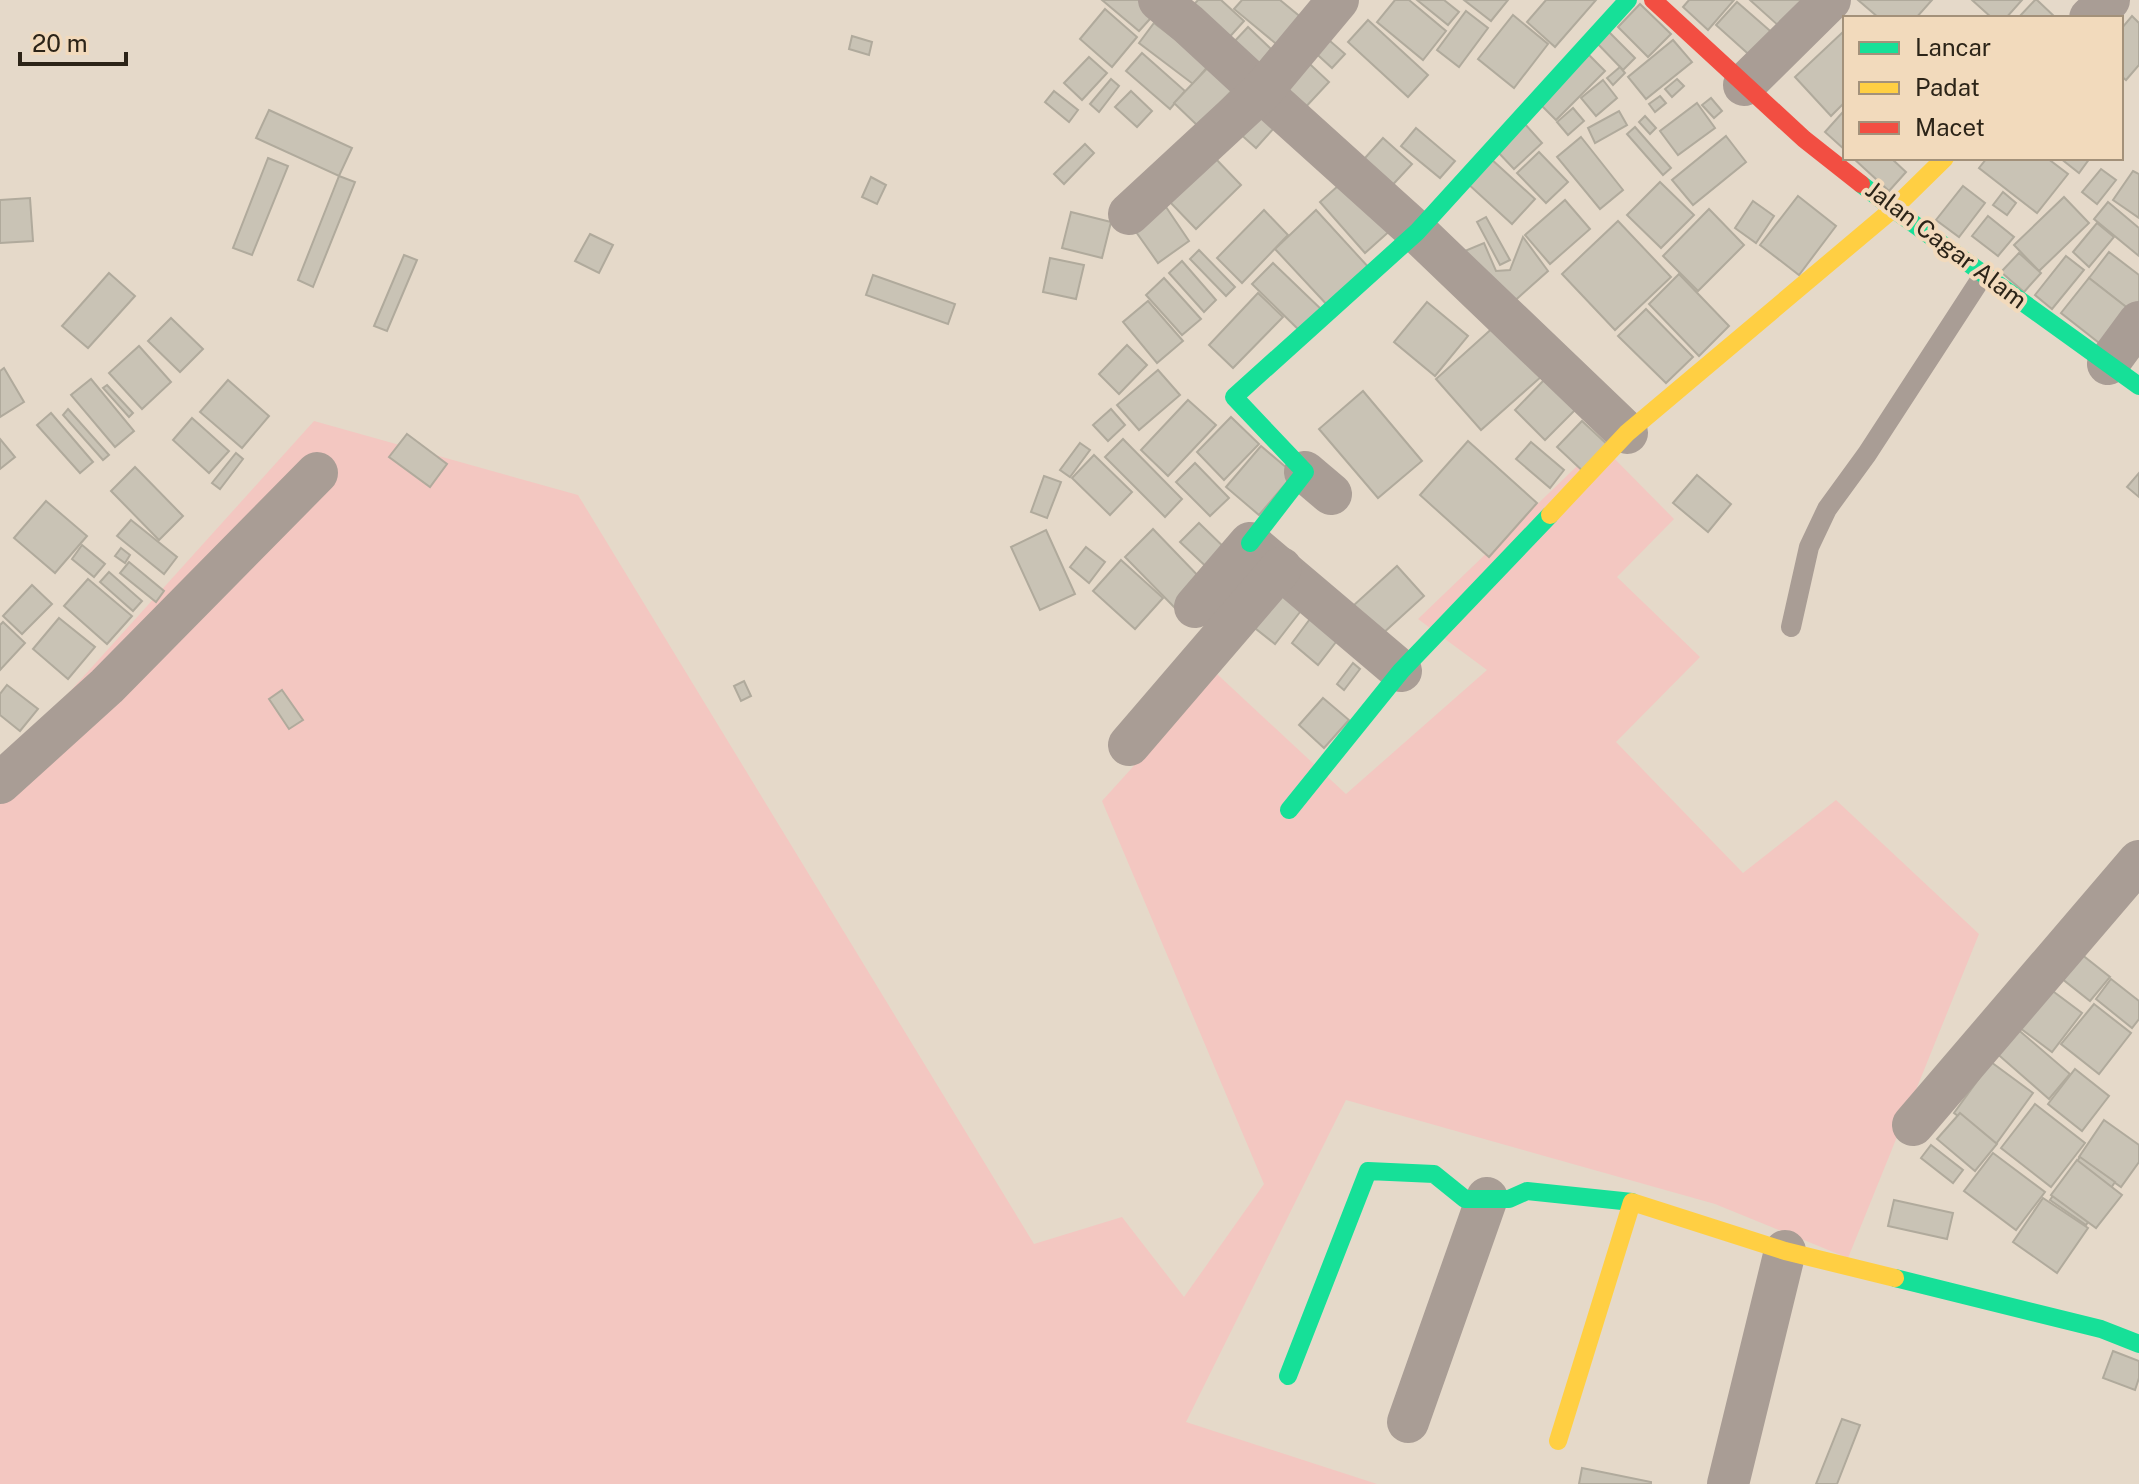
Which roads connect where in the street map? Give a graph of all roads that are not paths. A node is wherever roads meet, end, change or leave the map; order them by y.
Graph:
1 (1159, 0) edge
2 (1338, 0) edge
3 (1628, 0) edge
4 (1653, 0) edge
5 (1830, 0) edge
6 (2109, 0) edge
7 (2092, 16) edge
8 (1744, 85) junction
9 (1262, 91) junction
10 (1943, 160) edge
11 (1893, 209) junction
12 (1129, 214) dead end
13 (1417, 232) junction
14 (1984, 274) junction
15 (2139, 322) edge
16 (2123, 375) edge
17 (1627, 433) junction
18 (317, 473) dead end
19 (1266, 556) junction
20 (1195, 607) dead end
21 (1791, 627) dead end
22 (1401, 671) junction
23 (1129, 745) dead end
24 (0, 783) edge
25 (1289, 810) dead end
26 (2139, 861) edge
27 (1913, 1125) dead end
28 (1487, 1198) junction
29 (1632, 1202) junction
30 (1785, 1251) junction
31 (2139, 1344) edge
32 (1288, 1376) dead end
33 (1408, 1422) dead end
34 (1558, 1441) dead end
35 (1728, 1484) edge

1 - 9 street
2 - 9 street
3 - 13 street
4 - 8 street, Jalan Cagar Alam
5 - 8 street
6 - 7 street
8 - 11 street, Jalan Cagar Alam
9 - 12 street
9 - 13 street
10 - 11 street
11 - 14 street, Jalan Cagar Alam
11 - 17 street
13 - 17 street
13 - 19 street
14 - 16 street, Jalan Cagar Alam
14 - 21 lane
15 - 16 street
17 - 22 street
18 - 24 street
19 - 20 street
19 - 22 street
19 - 23 street
22 - 25 street
26 - 27 street
28 - 29 street
28 - 32 street
28 - 33 street
29 - 30 street
29 - 34 street
30 - 31 street
30 - 35 street

